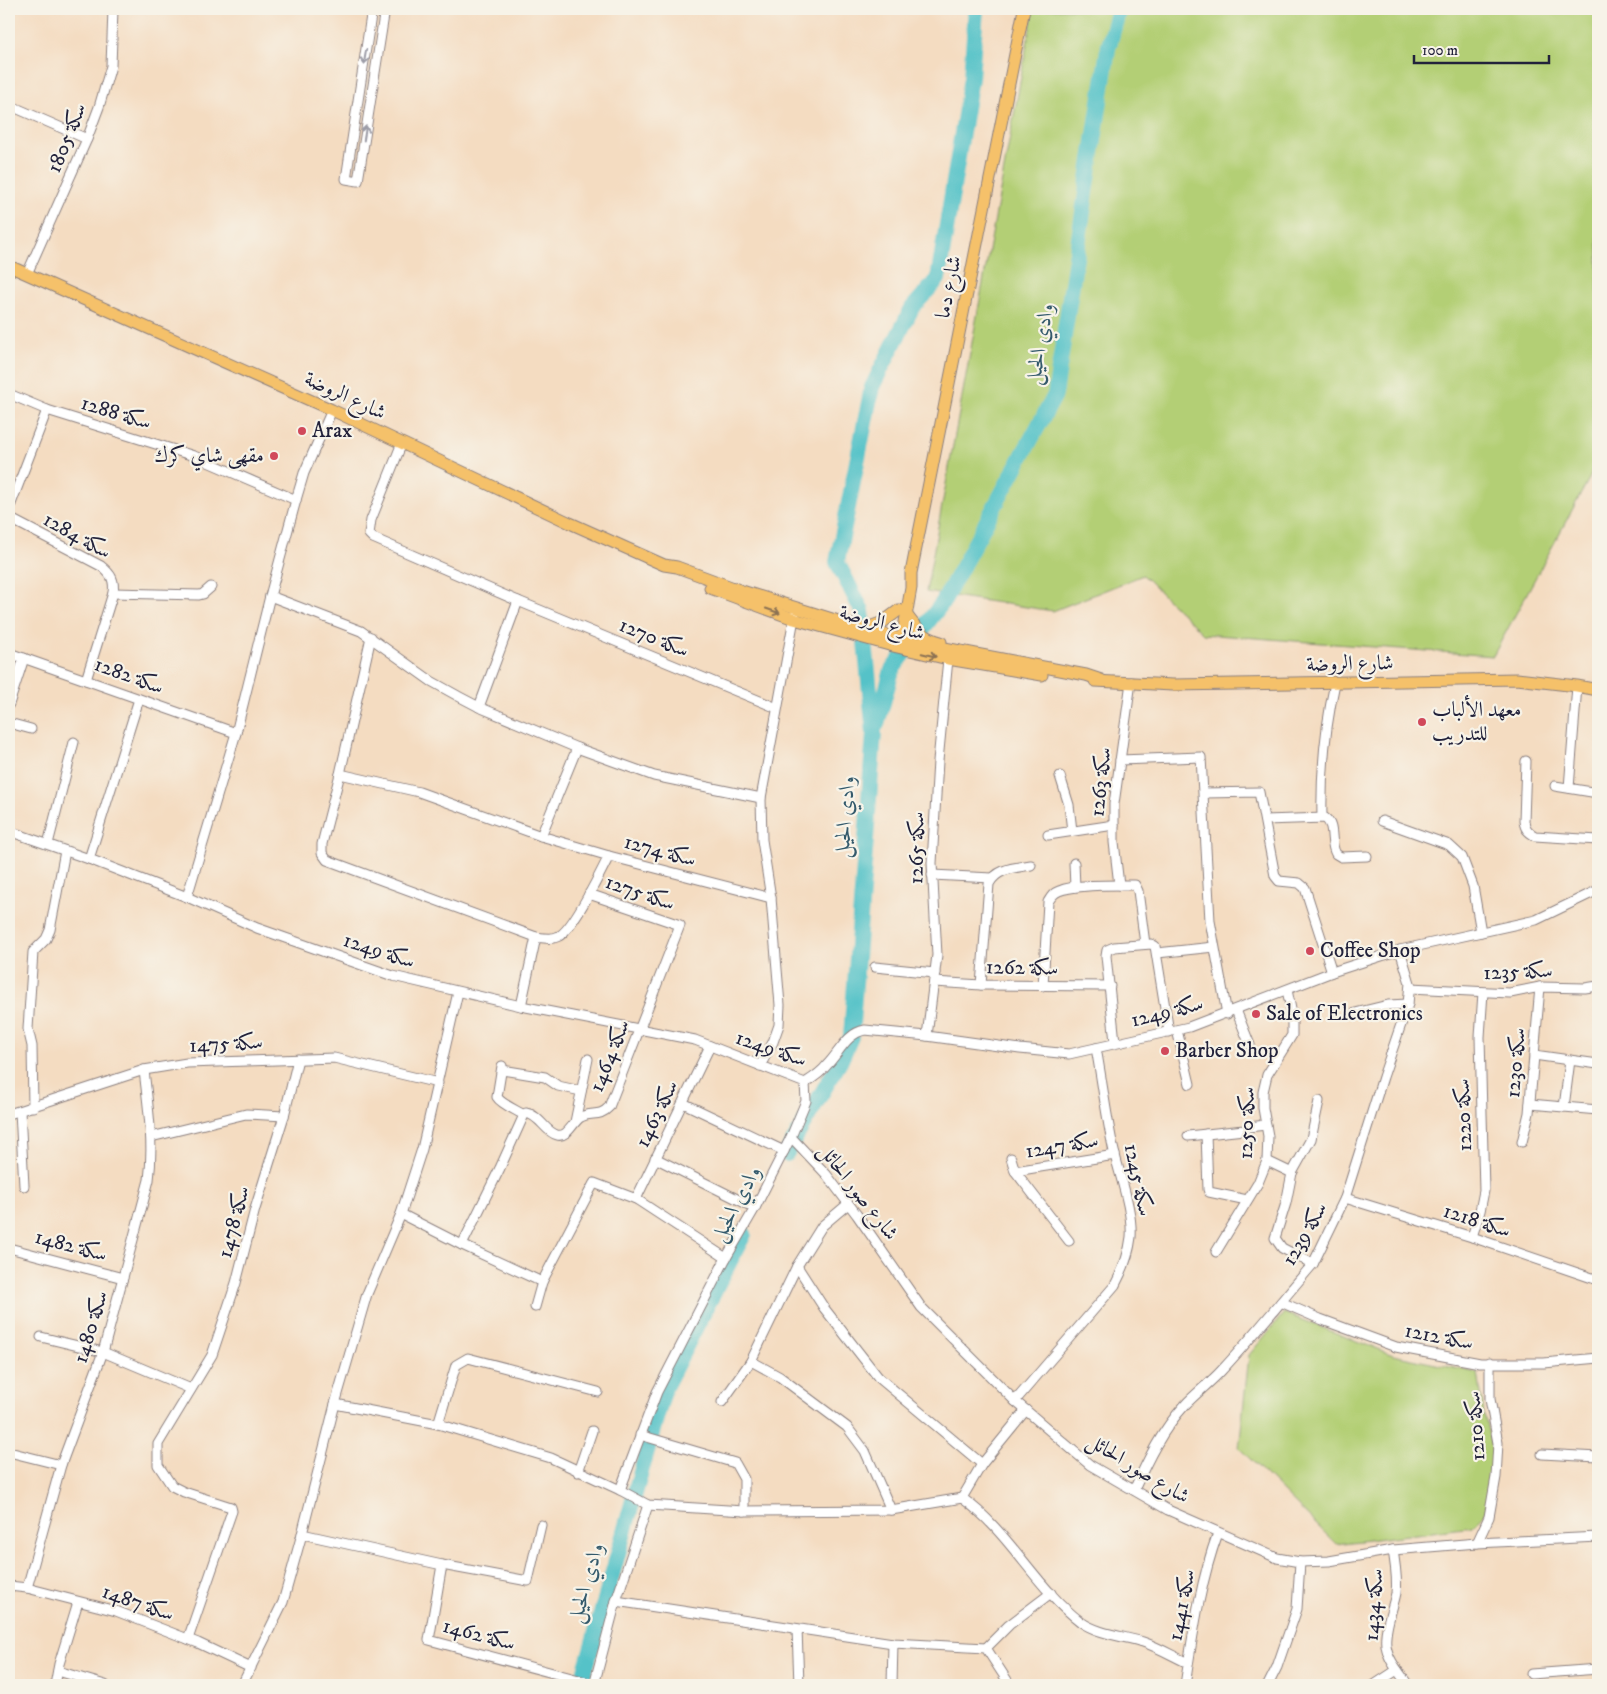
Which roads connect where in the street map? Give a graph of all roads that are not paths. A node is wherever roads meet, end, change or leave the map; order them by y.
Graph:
1 (113, 9) edge
2 (372, 9) edge
3 (385, 9) edge
4 (1024, 9) edge
5 (9, 105) edge
6 (87, 140) junction
7 (9, 266) edge
8 (27, 274) junction
9 (9, 394) edge
10 (47, 410) junction
11 (332, 410) junction
12 (402, 443) junction
13 (296, 500) junction
14 (9, 509) edge
15 (9, 518) edge
16 (210, 587) dead end
17 (113, 593) junction
18 (270, 596) junction
19 (518, 601) junction
20 (903, 612) junction
21 (795, 613) junction
22 (864, 629) junction
23 (371, 637) junction
24 (897, 643) junction
25 (9, 653) edge
26 (24, 658) junction
27 (948, 660) junction
28 (1012, 661) junction
29 (86, 680) junction
30 (1101, 680) junction
31 (1131, 682) junction
32 (1335, 684) junction
33 (1577, 686) junction
34 (1598, 690) edge
35 (139, 699) junction
36 (9, 704) edge
37 (478, 707) junction
38 (777, 708) junction
39 (9, 723) edge
40 (31, 729) dead end
41 (236, 733) junction
42 (74, 742) dead end
43 (577, 748) junction
44 (1120, 760) junction
45 (1526, 761) dead end
46 (340, 774) junction
47 (1060, 776) dead end
48 (1556, 786) dead end
49 (1569, 788) junction
50 (1598, 792) edge
51 (1204, 793) junction
52 (761, 798) junction
53 (1322, 817) junction
54 (1265, 820) junction
55 (1382, 820) dead end
56 (1114, 825) junction
57 (9, 831) edge
58 (1072, 832) junction
59 (1048, 835) dead end
60 (541, 836) junction
61 (1598, 840) edge
62 (48, 844) junction
63 (65, 851) junction
64 (609, 856) junction
65 (1367, 856) dead end
66 (89, 859) junction
67 (1074, 863) dead end
68 (1031, 865) dead end
69 (932, 875) junction
70 (992, 878) junction
71 (1119, 885) junction
72 (1075, 887) junction
73 (1598, 890) edge
74 (589, 894) junction
75 (187, 897) junction
76 (770, 898) junction
77 (680, 925) joint
78 (1481, 932) junction
79 (536, 937) junction
80 (1145, 944) junction
81 (1214, 946) junction
82 (1400, 950) junction
83 (1157, 953) junction
84 (875, 967) dead end
85 (1332, 972) junction
86 (934, 977) junction
87 (981, 985) junction
88 (1043, 986) junction
89 (1110, 986) junction
90 (1598, 986) edge
91 (1540, 987) junction
92 (1410, 988) junction
93 (1287, 990) junction
94 (458, 992) junction
95 (1483, 992) junction
96 (1408, 1004) junction
97 (521, 1006) junction
98 (1236, 1010) junction
99 (1354, 1013) dead end
100 (1227, 1014) junction
101 (640, 1029) junction
102 (1173, 1031) junction
103 (927, 1036) junction
104 (1115, 1042) junction
105 (1250, 1045) dead end
106 (710, 1046) junction
107 (1096, 1048) junction
108 (1534, 1055) junction
109 (298, 1059) junction
110 (588, 1059) dead end
111 (1570, 1060) junction
112 (1598, 1064) edge
113 (760, 1066) junction
114 (144, 1070) junction
115 (805, 1082) junction
116 (438, 1083) junction
117 (1190, 1084) dead end
118 (582, 1091) junction
119 (1319, 1101) dead end
120 (683, 1103) junction
121 (1530, 1104) junction
122 (33, 1107) junction
123 (1564, 1108) junction
124 (20, 1110) junction
125 (1598, 1110) edge
126 (9, 1114) edge
127 (524, 1115) junction
128 (284, 1116) junction
129 (575, 1122) junction
130 (1266, 1125) junction
131 (1206, 1134) junction
132 (1188, 1136) dead end
133 (151, 1137) junction
134 (791, 1137) junction
135 (1522, 1142) dead end
136 (784, 1151) junction
137 (1115, 1155) junction
138 (655, 1158) junction
139 (1011, 1158) dead end
140 (1267, 1161) junction
141 (1015, 1171) junction
142 (1292, 1173) junction
143 (24, 1186) dead end
144 (1345, 1198) junction
145 (636, 1199) junction
146 (1247, 1200) junction
147 (848, 1204) junction
148 (755, 1208) junction
149 (401, 1214) junction
150 (1472, 1237) junction
151 (1069, 1241) dead end
152 (462, 1245) junction
153 (9, 1248) edge
154 (1216, 1252) dead end
155 (726, 1258) junction
156 (1313, 1264) junction
157 (797, 1266) junction
158 (123, 1278) junction
159 (1598, 1280) edge
160 (542, 1282) junction
161 (1281, 1302) junction
162 (535, 1308) dead end
163 (41, 1337) dead end
164 (104, 1352) junction
165 (1598, 1358) edge
166 (751, 1361) junction
167 (1490, 1362) junction
168 (191, 1389) junction
169 (598, 1392) dead end
170 (1015, 1400) junction
171 (722, 1402) dead end
172 (335, 1404) junction
173 (1026, 1410) junction
174 (438, 1424) junction
175 (592, 1431) dead end
176 (640, 1435) junction
177 (9, 1452) edge
178 (1542, 1454) dead end
179 (1598, 1457) edge
180 (982, 1464) junction
181 (61, 1465) junction
182 (578, 1472) junction
183 (620, 1490) junction
184 (1134, 1490) junction
185 (962, 1498) junction
186 (648, 1505) junction
187 (891, 1510) junction
188 (744, 1511) junction
189 (541, 1526) dead end
190 (1218, 1533) junction
191 (302, 1534) junction
192 (1598, 1537) edge
193 (1477, 1544) junction
194 (1393, 1550) junction
195 (1300, 1562) junction
196 (442, 1565) junction
197 (9, 1586) edge
198 (26, 1588) junction
199 (1051, 1593) junction
200 (616, 1601) junction
201 (78, 1602) junction
202 (797, 1628) junction
203 (188, 1639) junction
204 (893, 1643) junction
205 (986, 1648) junction
206 (1188, 1663) junction
207 (251, 1668) junction
208 (1598, 1669) edge
209 (1397, 1670) junction
210 (58, 1671) junction
211 (1531, 1674) dead end
212 (55, 1685) edge
213 (105, 1685) edge
214 (242, 1685) edge
215 (594, 1685) edge
216 (799, 1685) edge
217 (892, 1685) edge
218 (1010, 1685) edge
219 (1184, 1685) edge
220 (1268, 1685) edge
221 (1374, 1685) edge
222 (1408, 1685) edge

1 - 6 street, سكة 1805
2 -> 3 street
4 - 20 main road, شارع دما
5 - 6 street
6 - 8 street, سكة 1805
7 - 8 main road, شارع الروضة
8 - 11 main road, شارع الروضة
9 - 10 street, سكة 1288
10 - 13 street, سكة 1288
10 - 14 street
11 - 12 main road, شارع الروضة
11 - 13 street
12 - 19 street, سكة 1270
12 - 21 main road, شارع الروضة
13 - 18 street
15 - 17 street, سكة 1284
16 - 17 street
17 - 29 street, سكة 1284
18 - 23 street
18 - 41 street
19 - 37 street
19 - 38 street, سكة 1270
20 - 22 main road
20 - 24 main road, شارع دما
20 - 28 main road
21 - 22 main road, شارع الروضة
21 - 24 main road, شارع الروضة
21 - 38 street
22 - 24 main road, شارع الروضة
23 - 37 street
23 - 46 street
24 -> 27 main road, شارع الروضة
24 - 28 main road, شارع الروضة
25 - 26 street, سكة 1282
26 - 29 street, سكة 1282
26 - 36 street
27 - 30 main road, شارع الروضة
27 - 69 street, سكة 1265
28 - 30 main road, شارع الروضة
29 - 35 street, سكة 1282
30 - 31 main road, شارع الروضة
31 - 32 main road, شارع الروضة
31 - 44 street, سكة 1263
32 - 33 main road, شارع الروضة
32 - 53 street
33 - 34 main road, شارع الروضة
33 - 49 street
35 - 41 street, سكة 1282
35 - 66 street
37 - 43 street
38 - 52 street
39 - 40 street
41 - 75 street
42 - 62 street
43 - 52 street
43 - 60 street
44 - 51 street
44 - 56 street, سكة 1263
45 - 61 street
46 - 60 street, سكة 1274
46 - 79 street
47 - 58 street
48 - 49 street
49 - 50 street
51 - 54 street
51 - 81 street
52 - 76 street
53 - 54 street
53 - 65 street
54 - 85 street
55 - 78 street
56 - 58 street
56 - 71 street, سكة 1263
57 - 62 street, سكة 1249
58 - 59 street
60 - 64 street, سكة 1274
62 - 63 street, سكة 1249
63 - 66 street, سكة 1249
63 - 122 street
64 - 74 street
64 - 76 street, سكة 1274
66 - 75 street, سكة 1249
67 - 72 street
68 - 70 street
69 - 70 street
69 - 86 street, سكة 1265
70 - 87 street
71 - 72 street
71 - 80 street
72 - 88 street
73 - 78 street, سكة 1249
74 - 77 street, سكة 1275
74 - 79 street
75 - 94 street, سكة 1249
76 - 113 street
77 - 101 street, سكة 1464
78 - 82 street, سكة 1249
79 - 97 street
80 - 83 street
80 - 89 street
81 - 83 street
81 - 100 street
82 - 85 street, سكة 1249
82 - 92 street, سكة 1239
83 - 102 street
84 - 86 street, سكة 1262
85 - 93 street, سكة 1249
86 - 87 street, سكة 1262
86 - 103 street, سكة 1265
87 - 88 street, سكة 1262
88 - 89 street, سكة 1262
89 - 104 street
90 - 91 street, سكة 1235
91 - 95 street, سكة 1235
91 - 108 street, سكة 1230
92 - 95 street, سكة 1235
92 - 96 street, سكة 1239
93 - 98 street, سكة 1249
93 - 130 street, سكة 1250
94 - 97 street, سكة 1249
94 - 116 street
95 - 150 street, سكة 1220
96 - 99 street
96 - 144 street, سكة 1239
97 - 101 street, سكة 1249
98 - 100 street, سكة 1249
98 - 105 street
100 - 102 street, سكة 1249
101 - 106 street, سكة 1249
101 - 129 street, سكة 1464
102 - 104 street, سكة 1249
102 - 117 street
103 - 107 street, سكة 1249
103 - 115 street, سكة 1249
104 - 107 street, سكة 1249
106 - 113 street, سكة 1249
106 - 120 street, سكة 1463
107 - 137 street, سكة 1245
108 - 111 street
108 - 121 street, سكة 1230
109 - 114 street, سكة 1475
109 - 116 street, سكة 1475
109 - 128 street, سكة 1478
110 - 118 street
111 - 112 street
111 - 123 street
113 - 115 street, سكة 1249
114 - 122 street, سكة 1475
114 - 133 street, سكة 1480
115 - 134 street
116 - 149 street
118 - 127 street
118 - 129 street
119 - 142 street
120 - 136 street
120 - 138 street, سكة 1463
121 - 123 street
121 - 135 street, سكة 1230
122 - 124 street, سكة 1475
123 - 125 street
124 - 126 street, سكة 1475
124 - 143 street
127 - 129 street, سكة 1464
127 - 152 street
128 - 133 street
128 - 168 street, سكة 1478
130 - 131 street
130 - 140 street, سكة 1250
131 - 132 street
131 - 146 street
133 - 158 street, سكة 1480
134 - 136 street
134 - 147 street, شارع صور الحائل
136 - 148 street
137 - 141 street, سكة 1247
137 - 170 street, سكة 1245
138 - 145 street, سكة 1463
138 - 148 street
139 - 141 street, سكة 1247
140 - 142 street
140 - 146 street, سكة 1250
141 - 151 street, سكة 1247
142 - 156 street
144 - 150 street, سكة 1218
144 - 156 street, سكة 1239
145 - 155 street
145 - 160 street
146 - 154 street, سكة 1250
147 - 157 street
147 - 170 street, شارع صور الحائل
148 - 155 street
149 - 152 street
149 - 172 street
150 - 159 street, سكة 1218
152 - 160 street
153 - 158 street, سكة 1482
155 - 176 street
156 - 161 street, سكة 1239
157 - 166 street
157 - 180 street
158 - 164 street, سكة 1480
160 - 162 street
161 - 167 street, سكة 1212
161 - 184 street, سكة 1239
163 - 164 street
164 - 168 street
164 - 181 street, سكة 1480
165 - 167 street, سكة 1212
166 - 171 street
166 - 187 street
167 - 193 street, سكة 1210
168 - 203 street, سكة 1478
169 - 174 street
170 - 173 street, شارع صور الحائل
172 - 174 street
172 - 191 street
173 - 180 street
173 - 184 street, شارع صور الحائل
174 - 182 street
175 - 182 street
176 - 183 street
176 - 188 street
177 - 181 street
178 - 179 street
180 - 185 street
181 - 198 street, سكة 1480
182 - 183 street
183 - 186 street
184 - 190 street, شارع صور الحائل
185 - 187 street
185 - 199 street
186 - 188 street
186 - 200 street
187 - 188 street
189 - 196 street
190 - 195 street, شارع صور الحائل
190 - 206 street, سكة 1441
191 - 196 street
191 - 207 street
192 - 193 street, شارع صور الحائل
193 - 194 street, شارع صور الحائل
194 - 195 street, شارع صور الحائل
194 - 209 street, سكة 1434
195 - 220 street
196 - 215 street, سكة 1462
197 - 198 street, سكة 1487
198 - 201 street, سكة 1487
199 - 205 street
199 - 206 street
200 - 202 street
200 - 215 street
201 - 203 street, سكة 1487
201 - 210 street
202 - 204 street
202 - 216 street
203 - 207 street, سكة 1487
204 - 205 street
204 - 217 street
205 - 218 street
206 - 219 street, سكة 1441
207 - 214 street
208 - 211 street
209 - 221 street
209 - 222 street, سكة 1434
210 - 212 street
210 - 213 street

